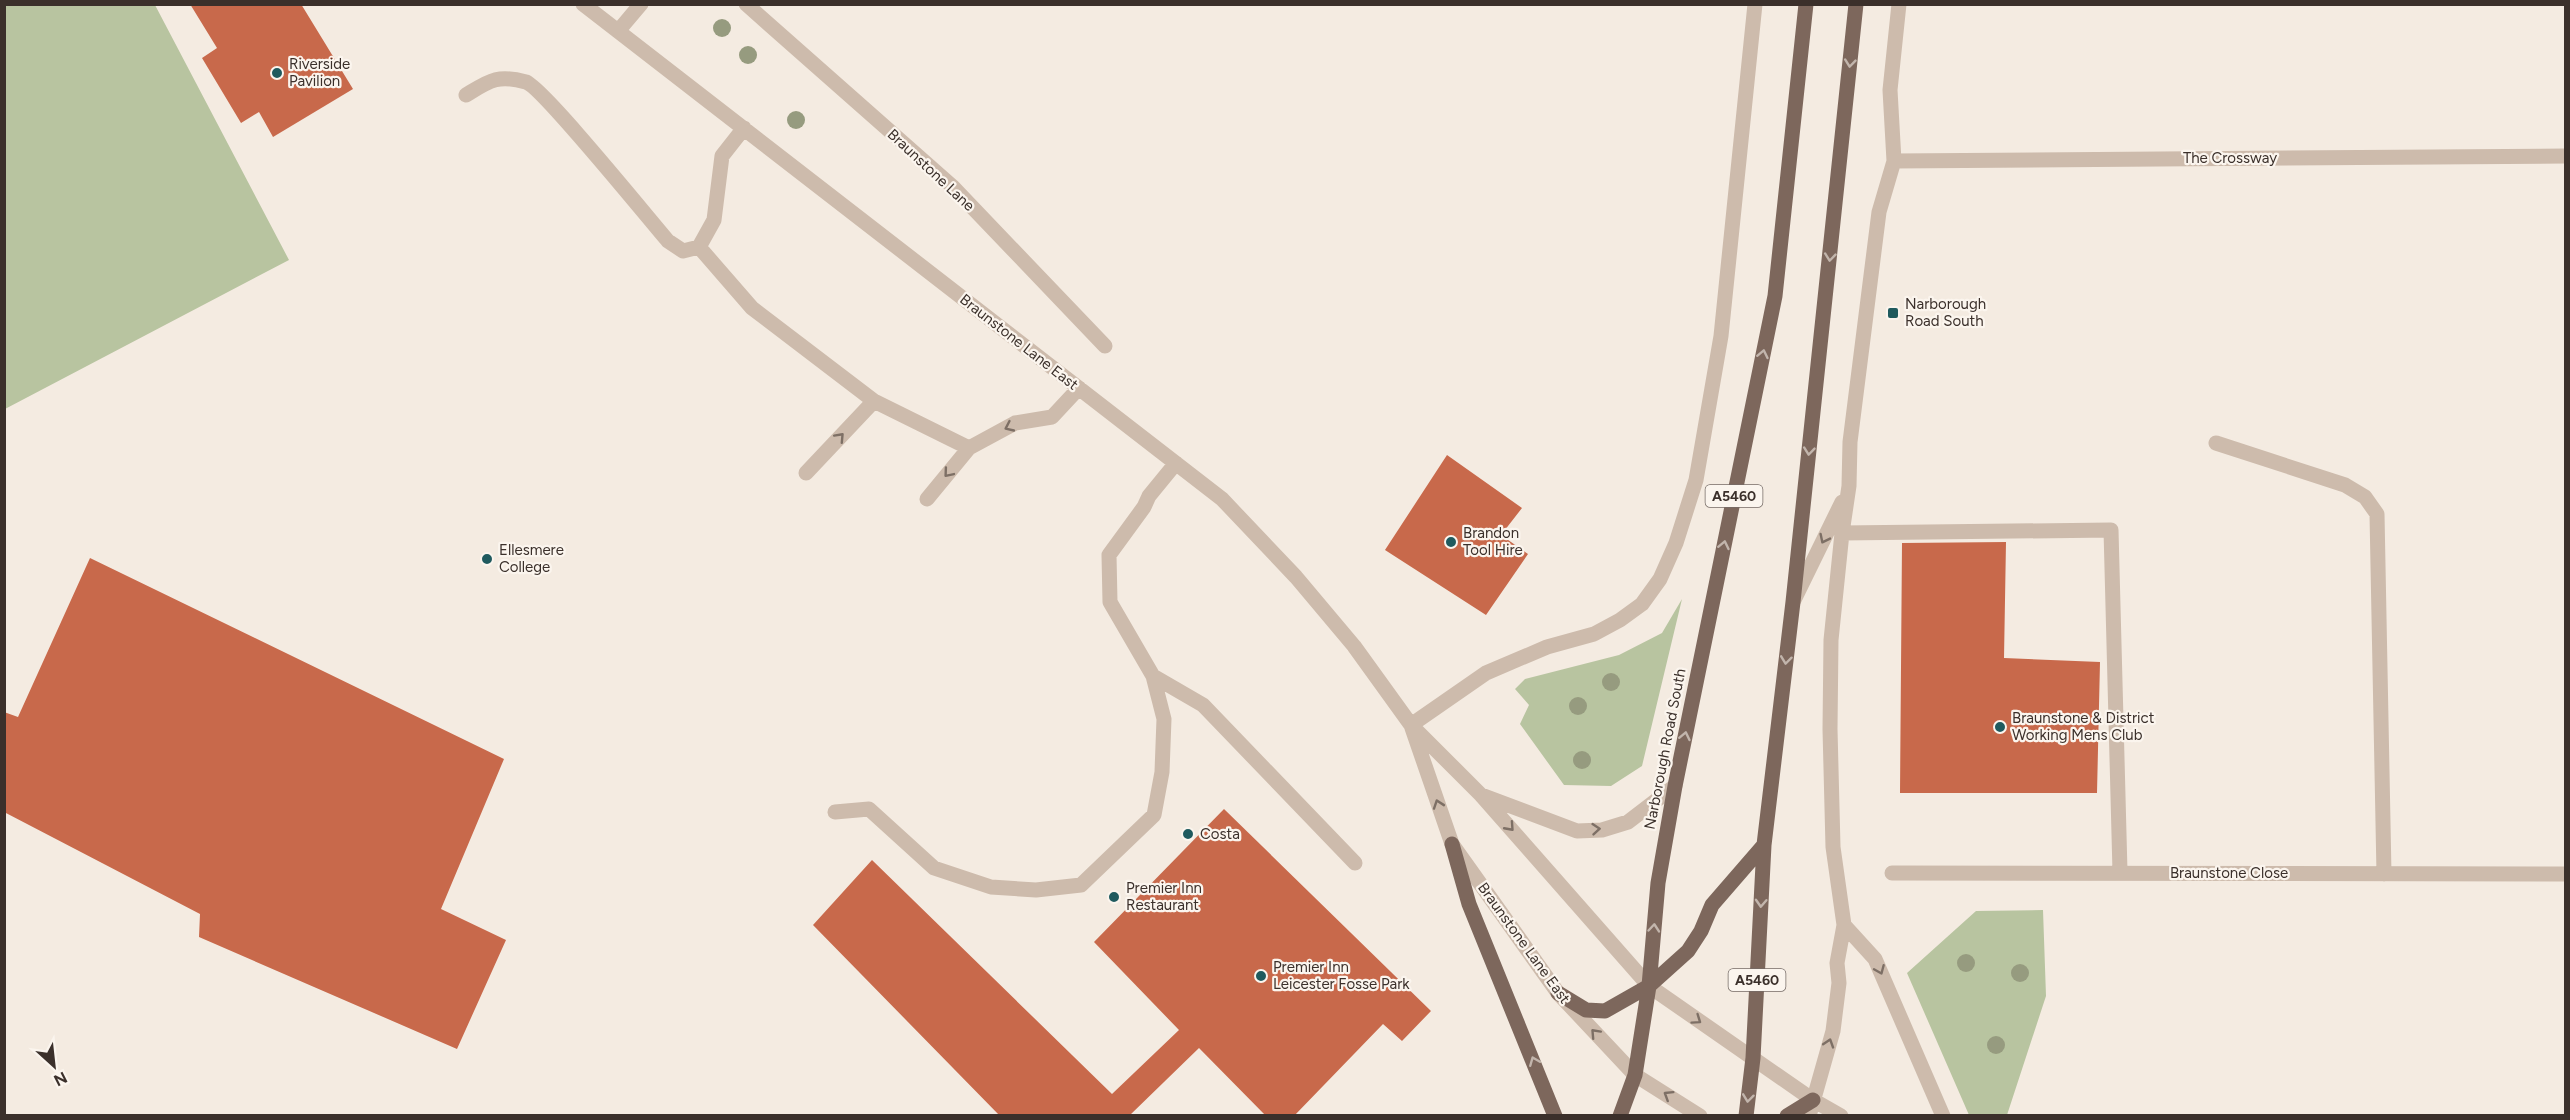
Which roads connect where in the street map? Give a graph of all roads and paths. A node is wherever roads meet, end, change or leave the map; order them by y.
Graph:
1 (583, 4) edge
2 (640, 4) edge
3 (746, 4) edge
4 (1755, 4) edge
5 (1806, 4) edge
6 (1856, 4) edge
7 (1899, 4) edge
8 (619, 30) junction
9 (466, 95) dead end
10 (744, 128) junction
11 (2565, 156) edge
12 (1894, 161) junction
13 (699, 247) junction
14 (1105, 346) dead end
15 (1079, 388) junction
16 (874, 401) junction
17 (2216, 443) dead end
18 (969, 448) junction
19 (1176, 463) junction
20 (806, 473) dead end
21 (1850, 486) junction
22 (927, 498) dead end
23 (1842, 533) junction
24 (1793, 602) junction
25 (1153, 676) junction
26 (1411, 725) junction
27 (1675, 786) junction
28 (1481, 795) junction
29 (835, 812) dead end
30 (1452, 843) junction
31 (1764, 845) junction
32 (1355, 863) dead end
33 (2120, 872) junction
34 (1892, 873) dead end
35 (2384, 873) junction
36 (2565, 874) edge
37 (1844, 925) junction
38 (1649, 986) junction
39 (1558, 993) junction
40 (1753, 1059) junction
41 (1635, 1075) junction
42 (1813, 1100) junction
43 (1555, 1116) edge
44 (1620, 1116) edge
45 (1700, 1116) edge
46 (1746, 1116) edge
47 (1787, 1116) edge
48 (1809, 1116) edge
49 (1841, 1116) edge
50 (1943, 1116) edge

1 - 8 street, Braunstone Lane East
2 - 8 street
3 - 14 street, Braunstone Lane
4 - 26 street
27 -> 5 main road, Narborough Road South / A5460
6 -> 24 main road, A5460
7 - 12 street
8 - 10 street, Braunstone Lane East
9 - 13 street
10 - 13 street
10 - 15 street, Braunstone Lane East
11 - 12 street, The Crossway
12 - 21 street
13 - 16 street
15 -> 18 street
15 - 19 street, Braunstone Lane East
16 - 18 street
20 -> 16 street
17 - 35 street
18 -> 22 street
19 - 25 street
19 - 26 street, Braunstone Lane East
21 - 23 street
21 -> 24 street
23 - 33 street
23 - 37 street
24 -> 31 main road, A5460
25 - 29 street
25 - 32 street
26 - 28 street, Braunstone Lane East
30 -> 26 street, Braunstone Lane East
28 -> 27 street
38 -> 27 main road, Narborough Road South / A5460
28 -> 38 street, Braunstone Lane East
30 - 39 street, Braunstone Lane East
43 -> 30 main road
31 - 38 main road
31 -> 40 main road, A5460
33 - 34 street, Braunstone Close
33 - 35 street, Braunstone Close
35 - 36 street, Braunstone Close
42 -> 37 street
37 -> 50 street
38 - 39 main road
38 -> 40 street, Braunstone Lane East
38 - 41 main road, Narborough Road South / A5460
41 -> 39 street, Braunstone Lane East
40 - 42 street
40 -> 46 main road, A5460
41 - 44 main road, A5460
45 -> 41 street, Braunstone Lane East
42 - 47 main road
42 - 48 street
42 - 49 street

